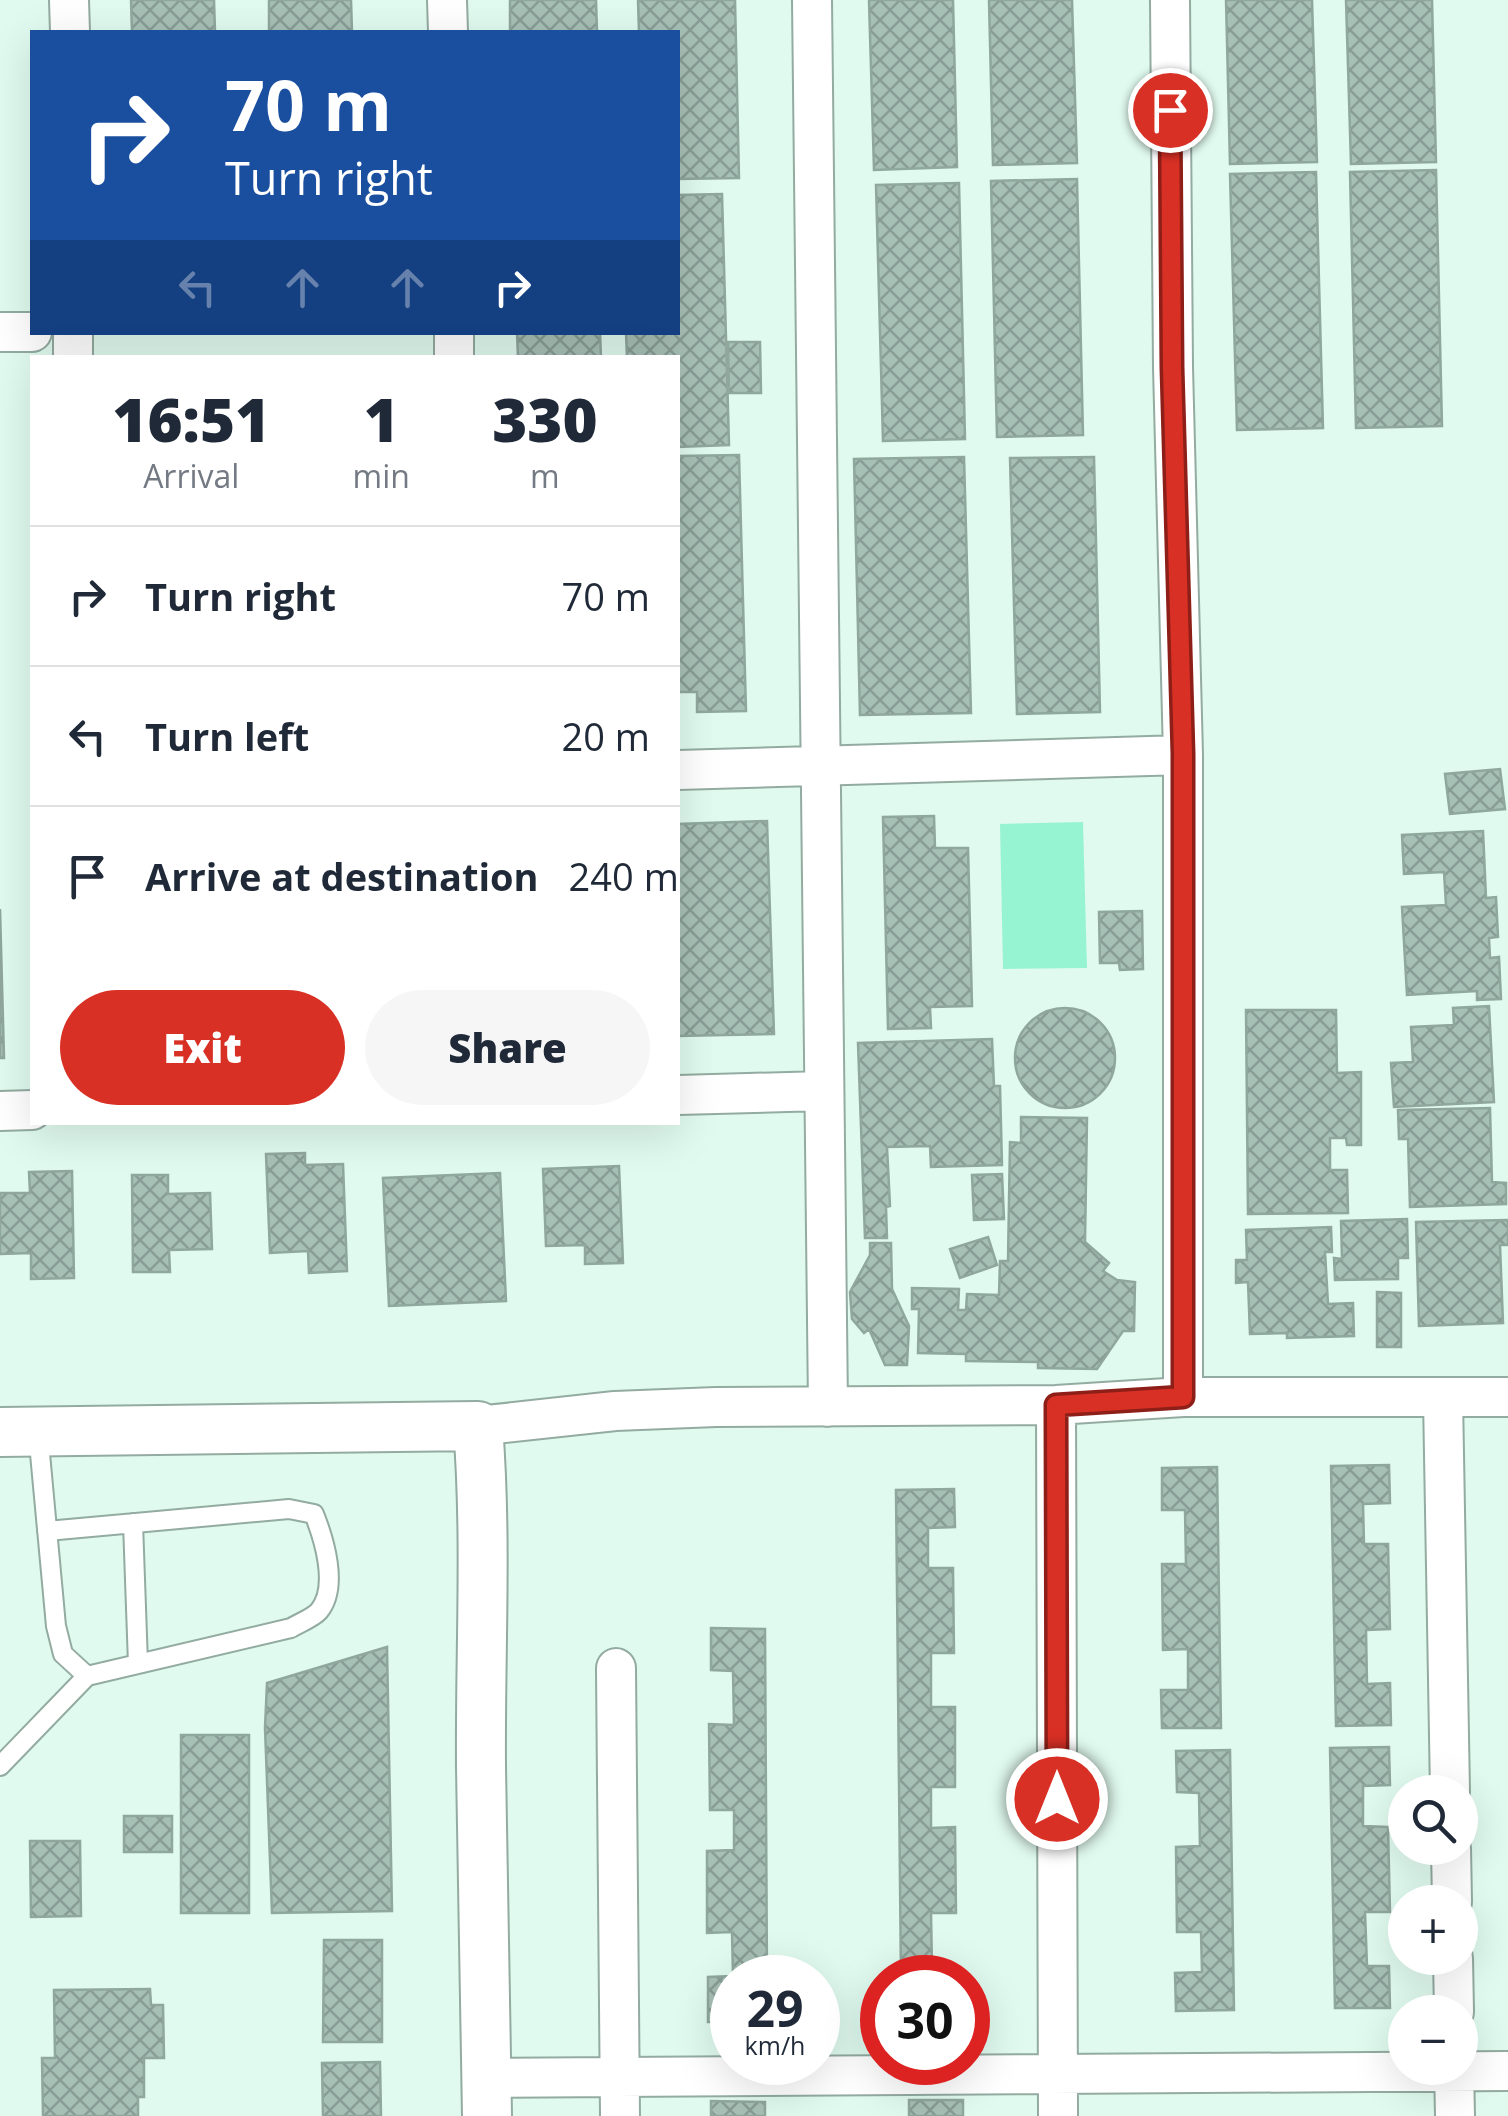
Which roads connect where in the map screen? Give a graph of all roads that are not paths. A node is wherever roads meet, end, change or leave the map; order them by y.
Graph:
1 (69, 0) edge
2 (447, 0) edge
3 (812, 0) edge
4 (1170, 0) edge
5 (70, 30) edge
6 (448, 30) edge
7 (0, 332) edge
8 (30, 332) edge
9 (1183, 754) junction
10 (819, 766) junction
11 (680, 770) edge
12 (823, 1091) junction
13 (680, 1094) edge
14 (30, 1110) edge
15 (0, 1111) edge
16 (1183, 1397) junction
17 (1508, 1397) edge
18 (1442, 1398) junction
19 (1056, 1405) junction
20 (828, 1407) junction
21 (478, 1426) junction
22 (19, 1432) edge
23 (133, 1523) junction
24 (47, 1531) junction
25 (138, 1664) junction
26 (616, 1668) dead end
27 (87, 1676) junction
28 (0, 1766) edge
29 (1450, 1775) edge
30 (1478, 2070) edge
31 (1388, 2071) edge
32 (1508, 2071) edge
33 (1058, 2075) junction
34 (619, 2078) junction
35 (1454, 2085) edge
36 (487, 2097) edge
37 (620, 2116) edge
38 (1058, 2116) edge
39 (1455, 2116) edge

1 - 5 street
2 - 6 street
3 - 10 street
4 - 9 street
7 - 8 street
9 - 10 street
9 - 16 street
10 - 11 street
10 - 12 street
12 - 13 street
12 - 20 street
14 - 15 street
16 - 18 street
16 - 19 street
17 - 18 street
18 - 29 street
19 - 20 street
19 - 33 street
20 - 21 street
21 - 22 street
21 - 36 street
22 - 24 lane
23 - 24 lane
23 - 25 lane
23 - 25 lane
24 - 27 lane
25 - 27 lane
26 - 34 street
27 - 28 lane
30 - 32 street
31 - 33 street
33 - 34 street
33 - 38 street
34 - 36 street
34 - 37 street
35 - 39 street

